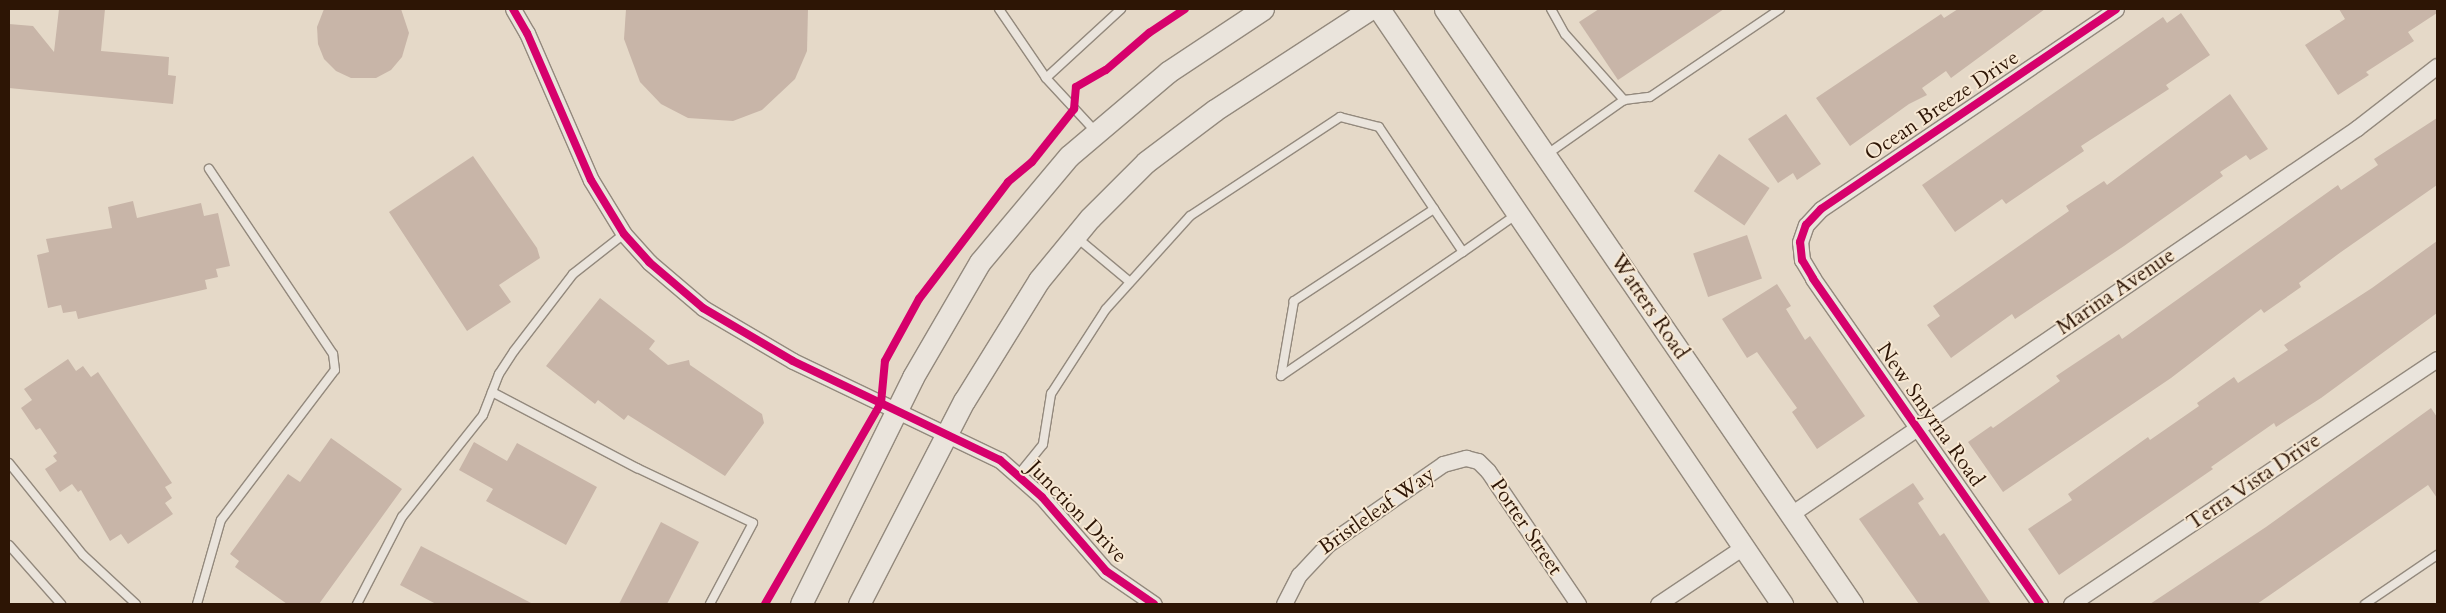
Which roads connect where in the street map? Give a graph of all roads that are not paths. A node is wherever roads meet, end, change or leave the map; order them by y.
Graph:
1 (513, 9) edge
2 (998, 9) edge
3 (1121, 9) edge
4 (1264, 9) edge
5 (1370, 9) edge
6 (1379, 9) edge
7 (1445, 9) edge
8 (1551, 9) edge
9 (1780, 9) edge
10 (2116, 9) edge
11 (2437, 66) edge
12 (1046, 78) junction
13 (1624, 100) junction
14 (1096, 132) junction
15 (1546, 155) junction
16 (209, 169) dead end
17 (1434, 209) junction
18 (1518, 213) junction
19 (624, 234) junction
20 (1075, 237) junction
21 (1800, 242) joint
22 (1463, 252) junction
23 (1130, 282) junction
24 (2437, 359) edge
25 (492, 392) junction
26 (895, 410) junction
27 (1917, 428) junction
28 (946, 434) junction
29 (1466, 458) joint
30 (9, 463) edge
31 (1018, 474) junction
32 (1791, 514) junction
33 (9, 545) edge
34 (1744, 547) junction
35 (2437, 555) edge
36 (131, 603) edge
37 (61, 604) edge
38 (196, 604) edge
39 (359, 604) edge
40 (710, 604) edge
41 (801, 604) edge
42 (859, 604) edge
43 (1154, 604) edge
44 (1284, 604) edge
45 (1578, 604) edge
46 (1658, 604) edge
47 (1782, 604) edge
48 (1852, 604) edge
49 (2040, 604) edge
50 (2071, 604) edge
51 (2365, 604) edge

1 - 19 street, Junction Drive
2 - 12 lane
3 - 12 lane
4 - 14 main road
5 - 20 main road
6 - 18 main road
7 - 15 main road, Watters Road
8 - 13 lane
9 - 13 lane
10 - 21 street, Ocean Breeze Drive
11 - 27 street, Marina Avenue
12 - 14 lane
13 - 15 lane
14 - 26 main road
15 - 32 main road, Watters Road
16 - 38 lane
17 - 22 lane
17 - 22 lane
17 - 23 lane
18 - 22 lane
18 - 34 main road
19 - 25 lane
19 - 26 street, Junction Drive
20 - 23 lane
20 - 28 main road
21 - 27 street, New Smyrna Road
23 - 31 lane
24 - 50 street, Terra Vista Drive
25 - 39 lane
25 - 40 lane
26 - 28 street, Junction Drive
26 - 41 main road
27 - 32 street, Marina Avenue
27 - 49 street, New Smyrna Road
28 - 31 street, Junction Drive
28 - 42 main road
29 - 44 street, Bristleleaf Way
29 - 45 street, Porter Street
30 - 36 lane
31 - 43 street, Junction Drive
32 - 48 main road, Watters Road
33 - 37 lane
34 - 46 street
34 - 47 main road
35 - 51 lane

